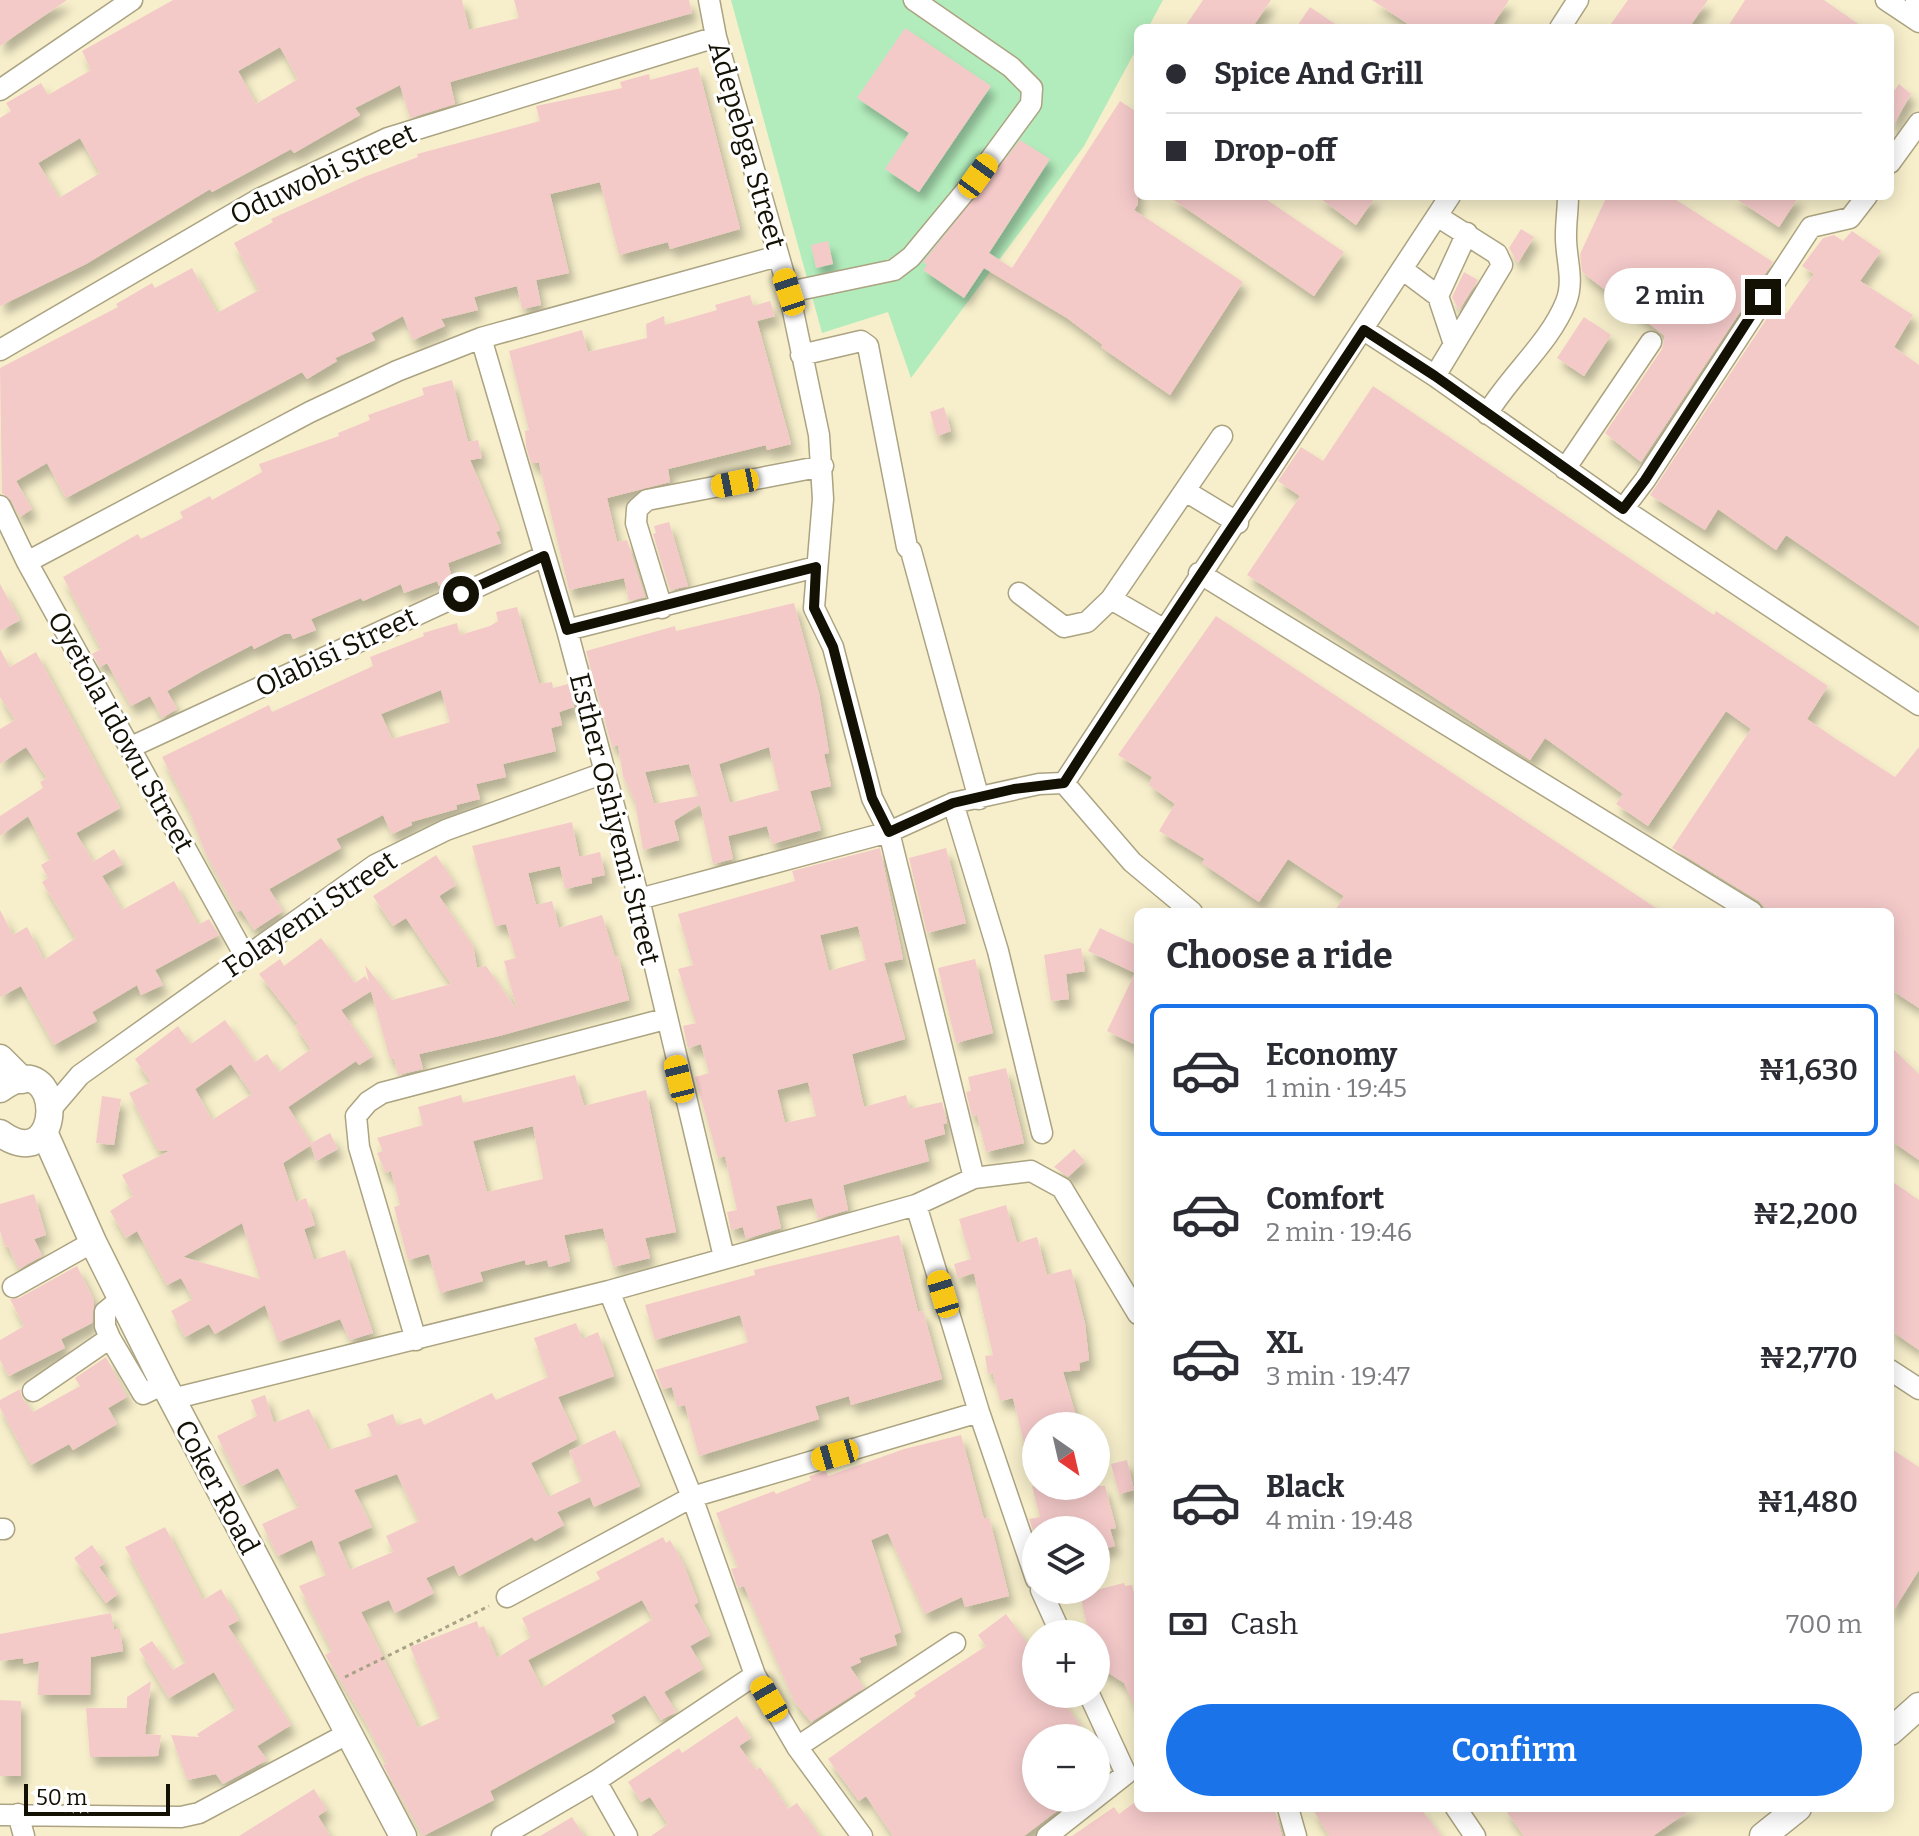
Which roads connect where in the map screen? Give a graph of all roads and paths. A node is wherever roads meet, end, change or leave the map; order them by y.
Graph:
1 (709, 0) edge
2 (914, 0) edge
3 (1578, 0) edge
4 (1886, 0) edge
5 (128, 1) edge
6 (1919, 22) edge
7 (1563, 24) edge
8 (716, 37) junction
9 (0, 90) edge
10 (1919, 123) edge
11 (1894, 157) edge
12 (1447, 200) edge
13 (1568, 200) edge
14 (1864, 200) edge
15 (1437, 216) junction
16 (1467, 233) junction
17 (778, 256) junction
18 (1402, 269) junction
19 (789, 292) junction
20 (1438, 296) junction
21 (1364, 330) junction
22 (481, 338) junction
23 (1453, 341) junction
24 (1651, 342) dead end
25 (0, 350) edge
26 (801, 355) junction
27 (1435, 376) junction
28 (1487, 414) junction
29 (1222, 436) dead end
30 (823, 466) junction
31 (1565, 469) junction
32 (1187, 492) junction
33 (0, 506) edge
34 (1623, 509) junction
35 (1238, 523) junction
36 (544, 556) junction
37 (27, 562) junction
38 (816, 567) junction
39 (1199, 573) junction
40 (1019, 593) dead end
41 (1111, 599) junction
42 (662, 608) junction
43 (1163, 629) junction
44 (567, 630) junction
45 (1919, 705) edge
46 (129, 748) junction
47 (604, 773) junction
48 (1064, 783) junction
49 (979, 799) junction
50 (953, 803) junction
51 (897, 829) junction
52 (639, 899) junction
53 (1187, 908) edge
54 (1745, 908) edge
55 (245, 956) junction
56 (665, 1019) junction
57 (0, 1058) edge
58 (80, 1075) junction
59 (20, 1084) edge
60 (41, 1127) junction
61 (0, 1133) edge
62 (1042, 1133) dead end
63 (974, 1178) junction
64 (916, 1205) junction
65 (93, 1242) junction
66 (724, 1257) junction
67 (13, 1287) dead end
68 (609, 1291) junction
69 (121, 1299) junction
70 (1134, 1307) edge
71 (110, 1338) junction
72 (416, 1340) junction
73 (1894, 1373) edge
74 (1919, 1389) edge
75 (33, 1391) dead end
76 (168, 1391) junction
77 (979, 1412) junction
78 (692, 1497) junction
79 (1022, 1538) edge
80 (507, 1597) joint
81 (955, 1643) dead end
82 (755, 1675) junction
83 (323, 1688) junction
84 (1919, 1706) edge
85 (1095, 1708) edge
86 (1894, 1728) edge
87 (347, 1734) junction
88 (797, 1747) junction
89 (596, 1781) junction
90 (1289, 1812) edge
91 (1459, 1812) edge
92 (1793, 1812) edge
93 (9, 1815) edge
94 (24, 1836) edge
95 (403, 1836) edge
96 (502, 1836) edge
97 (627, 1836) edge
98 (862, 1836) edge
99 (1047, 1836) edge
100 (1296, 1836) edge
101 (1475, 1836) edge
102 (1763, 1836) edge

1 - 8 street, Adepebga Street
2 - 19 street
3 - 7 street
4 - 6 street
5 - 9 street
8 - 17 street, Adepebga Street
8 - 25 street, Oduwobi Street
10 - 11 street
12 - 15 street
13 - 28 street
14 - 34 street
15 - 16 street
15 - 18 street
16 - 20 street
16 - 23 street
17 - 19 street, Adepebga Street
17 - 22 street
18 - 20 street
18 - 21 street
19 - 26 street, Adepebga Street
20 - 23 street
21 - 27 street
21 - 35 street
22 - 36 street, Esther Oshiyemi Street
22 - 37 street
23 - 27 street
24 - 31 street
26 - 30 street, Adepebga Street
26 - 49 street
27 - 28 street
28 - 31 street
29 - 32 street
30 - 38 street, Adepebga Street
30 - 42 street
31 - 34 street
32 - 35 street
32 - 41 street
33 - 37 street, Oyetola Idowu Street
34 - 45 street
35 - 39 street
36 - 44 street, Esther Oshiyemi Street
36 - 46 street, Olabisi Street
37 - 46 street, Oyetola Idowu Street
38 - 42 street
38 - 51 street, Adepebga Street
39 - 43 street
39 - 54 street
40 - 41 street
41 - 43 street
42 - 44 street
43 - 48 street
44 - 47 street, Esther Oshiyemi Street
46 - 55 street, Oyetola Idowu Street
47 - 52 street, Esther Oshiyemi Street
47 - 55 street, Folayemi Street
48 - 49 street
48 - 53 street
49 - 50 street
50 - 51 street
50 - 62 street
51 - 52 street
51 - 63 street, Adepebga Street
52 - 56 street, Esther Oshiyemi Street
55 - 58 street, Folayemi Street
56 - 66 street, Esther Oshiyemi Street
56 - 72 street
57 - 59 main road
58 - 59 street
58 - 60 street
59 - 60 main road, Coker Road
60 - 61 main road
60 - 65 main road, Coker Road
63 - 64 street
63 - 70 street
64 - 66 street
64 - 77 street
65 - 67 street
65 - 69 main road, Coker Road
66 - 68 street
68 - 72 street
68 - 78 street
69 - 71 street
69 - 76 main road, Coker Road
71 - 75 street
71 - 76 street
72 - 76 street
73 - 74 street
76 - 83 main road, Coker Road
77 - 78 street
77 - 79 street
78 - 80 street
78 - 82 street
80 - 83 path
81 - 88 street
82 - 88 street
82 - 89 street
83 - 87 main road, Coker Road
84 - 86 main road
85 - 99 street
87 - 93 street
87 - 95 main road, Coker Road
88 - 98 street
89 - 96 street
89 - 97 street
90 - 100 street
91 - 101 street
92 - 102 main road
93 - 94 street

